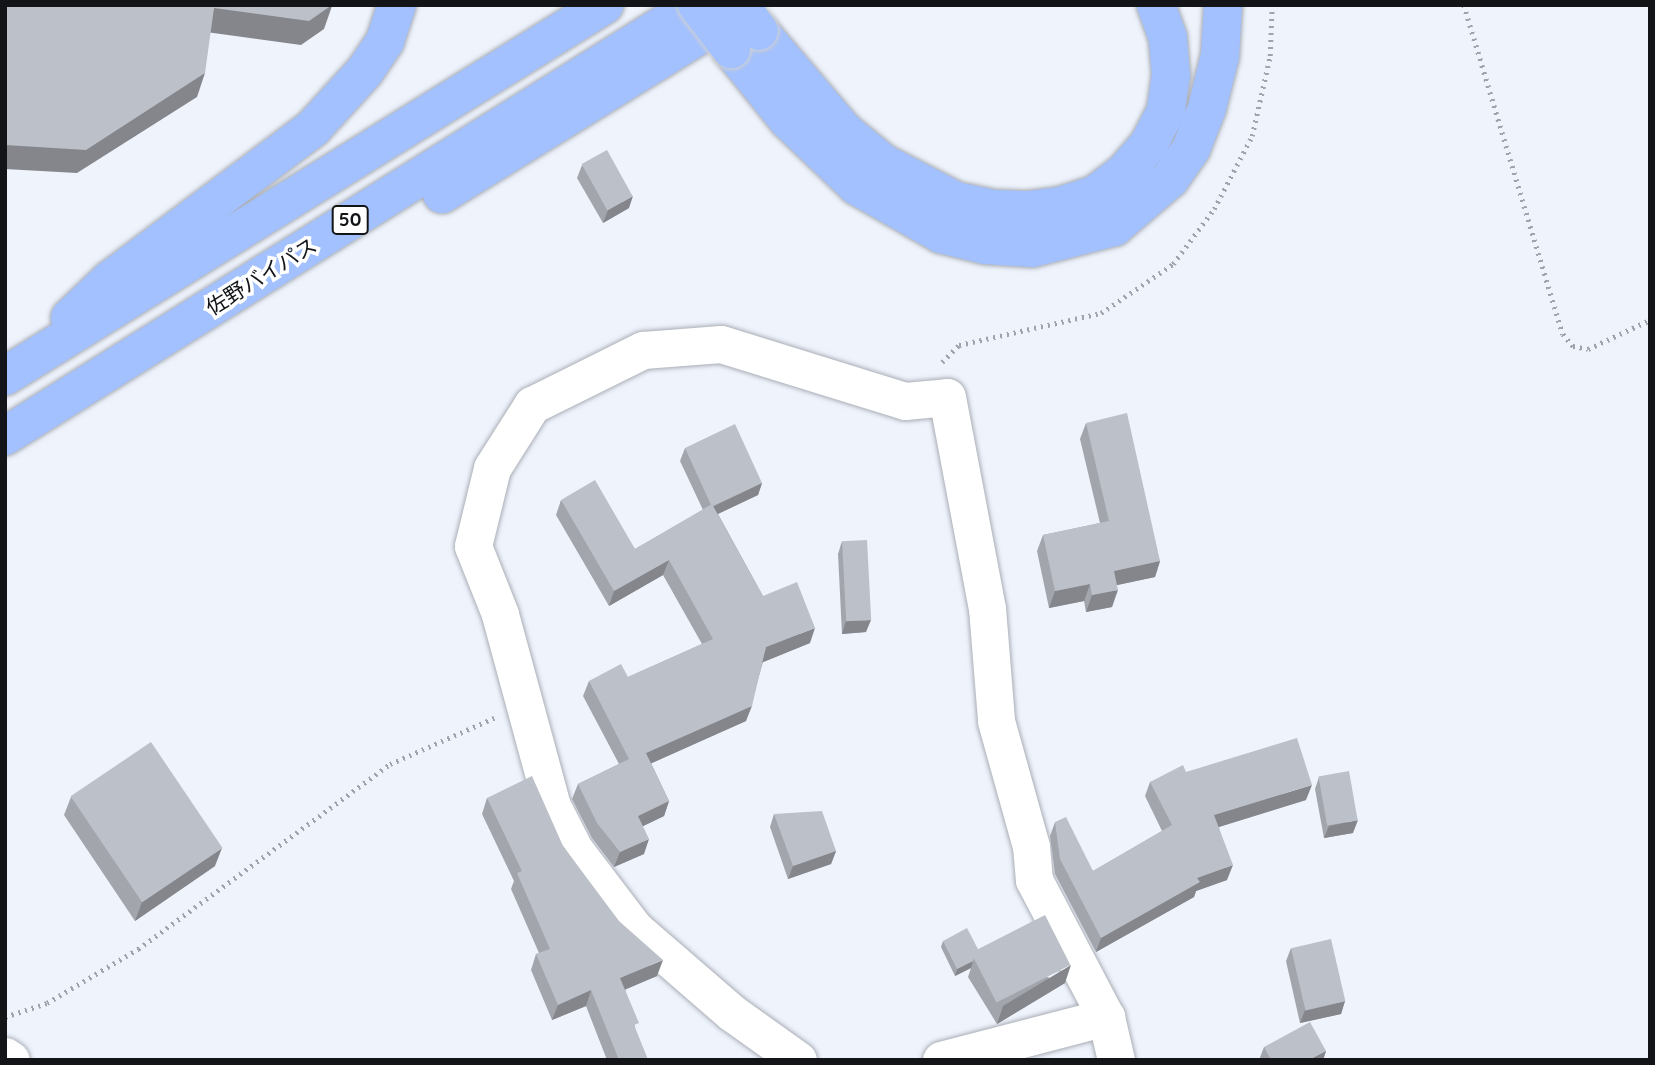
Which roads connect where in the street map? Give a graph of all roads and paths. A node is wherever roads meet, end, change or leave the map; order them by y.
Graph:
1 (397, 5) edge
2 (604, 5) edge
3 (696, 5) edge
4 (1156, 5) edge
5 (1223, 5) edge
6 (1464, 5) edge
7 (744, 23) edge
8 (199, 315) junction
9 (1650, 320) edge
10 (10, 373) edge
11 (5, 436) edge
12 (525, 704) junction
13 (5, 1017) edge
14 (1107, 1017) junction
15 (5, 1056) edge
16 (10, 1060) edge
17 (798, 1060) edge
18 (942, 1060) edge
19 (1116, 1060) edge

1 - 10 highway
2 - 10 highway, 50
3 - 7 highway, bridge
3 - 8 highway, 佐野バイパス / 50
4 - 7 highway
5 - 7 highway
6 - 9 path
7 - 8 highway
8 - 11 highway, 佐野バイパス / 50
12 - 13 path
12 - 14 street
12 - 17 street
14 - 18 street
14 - 19 street
15 - 16 street

